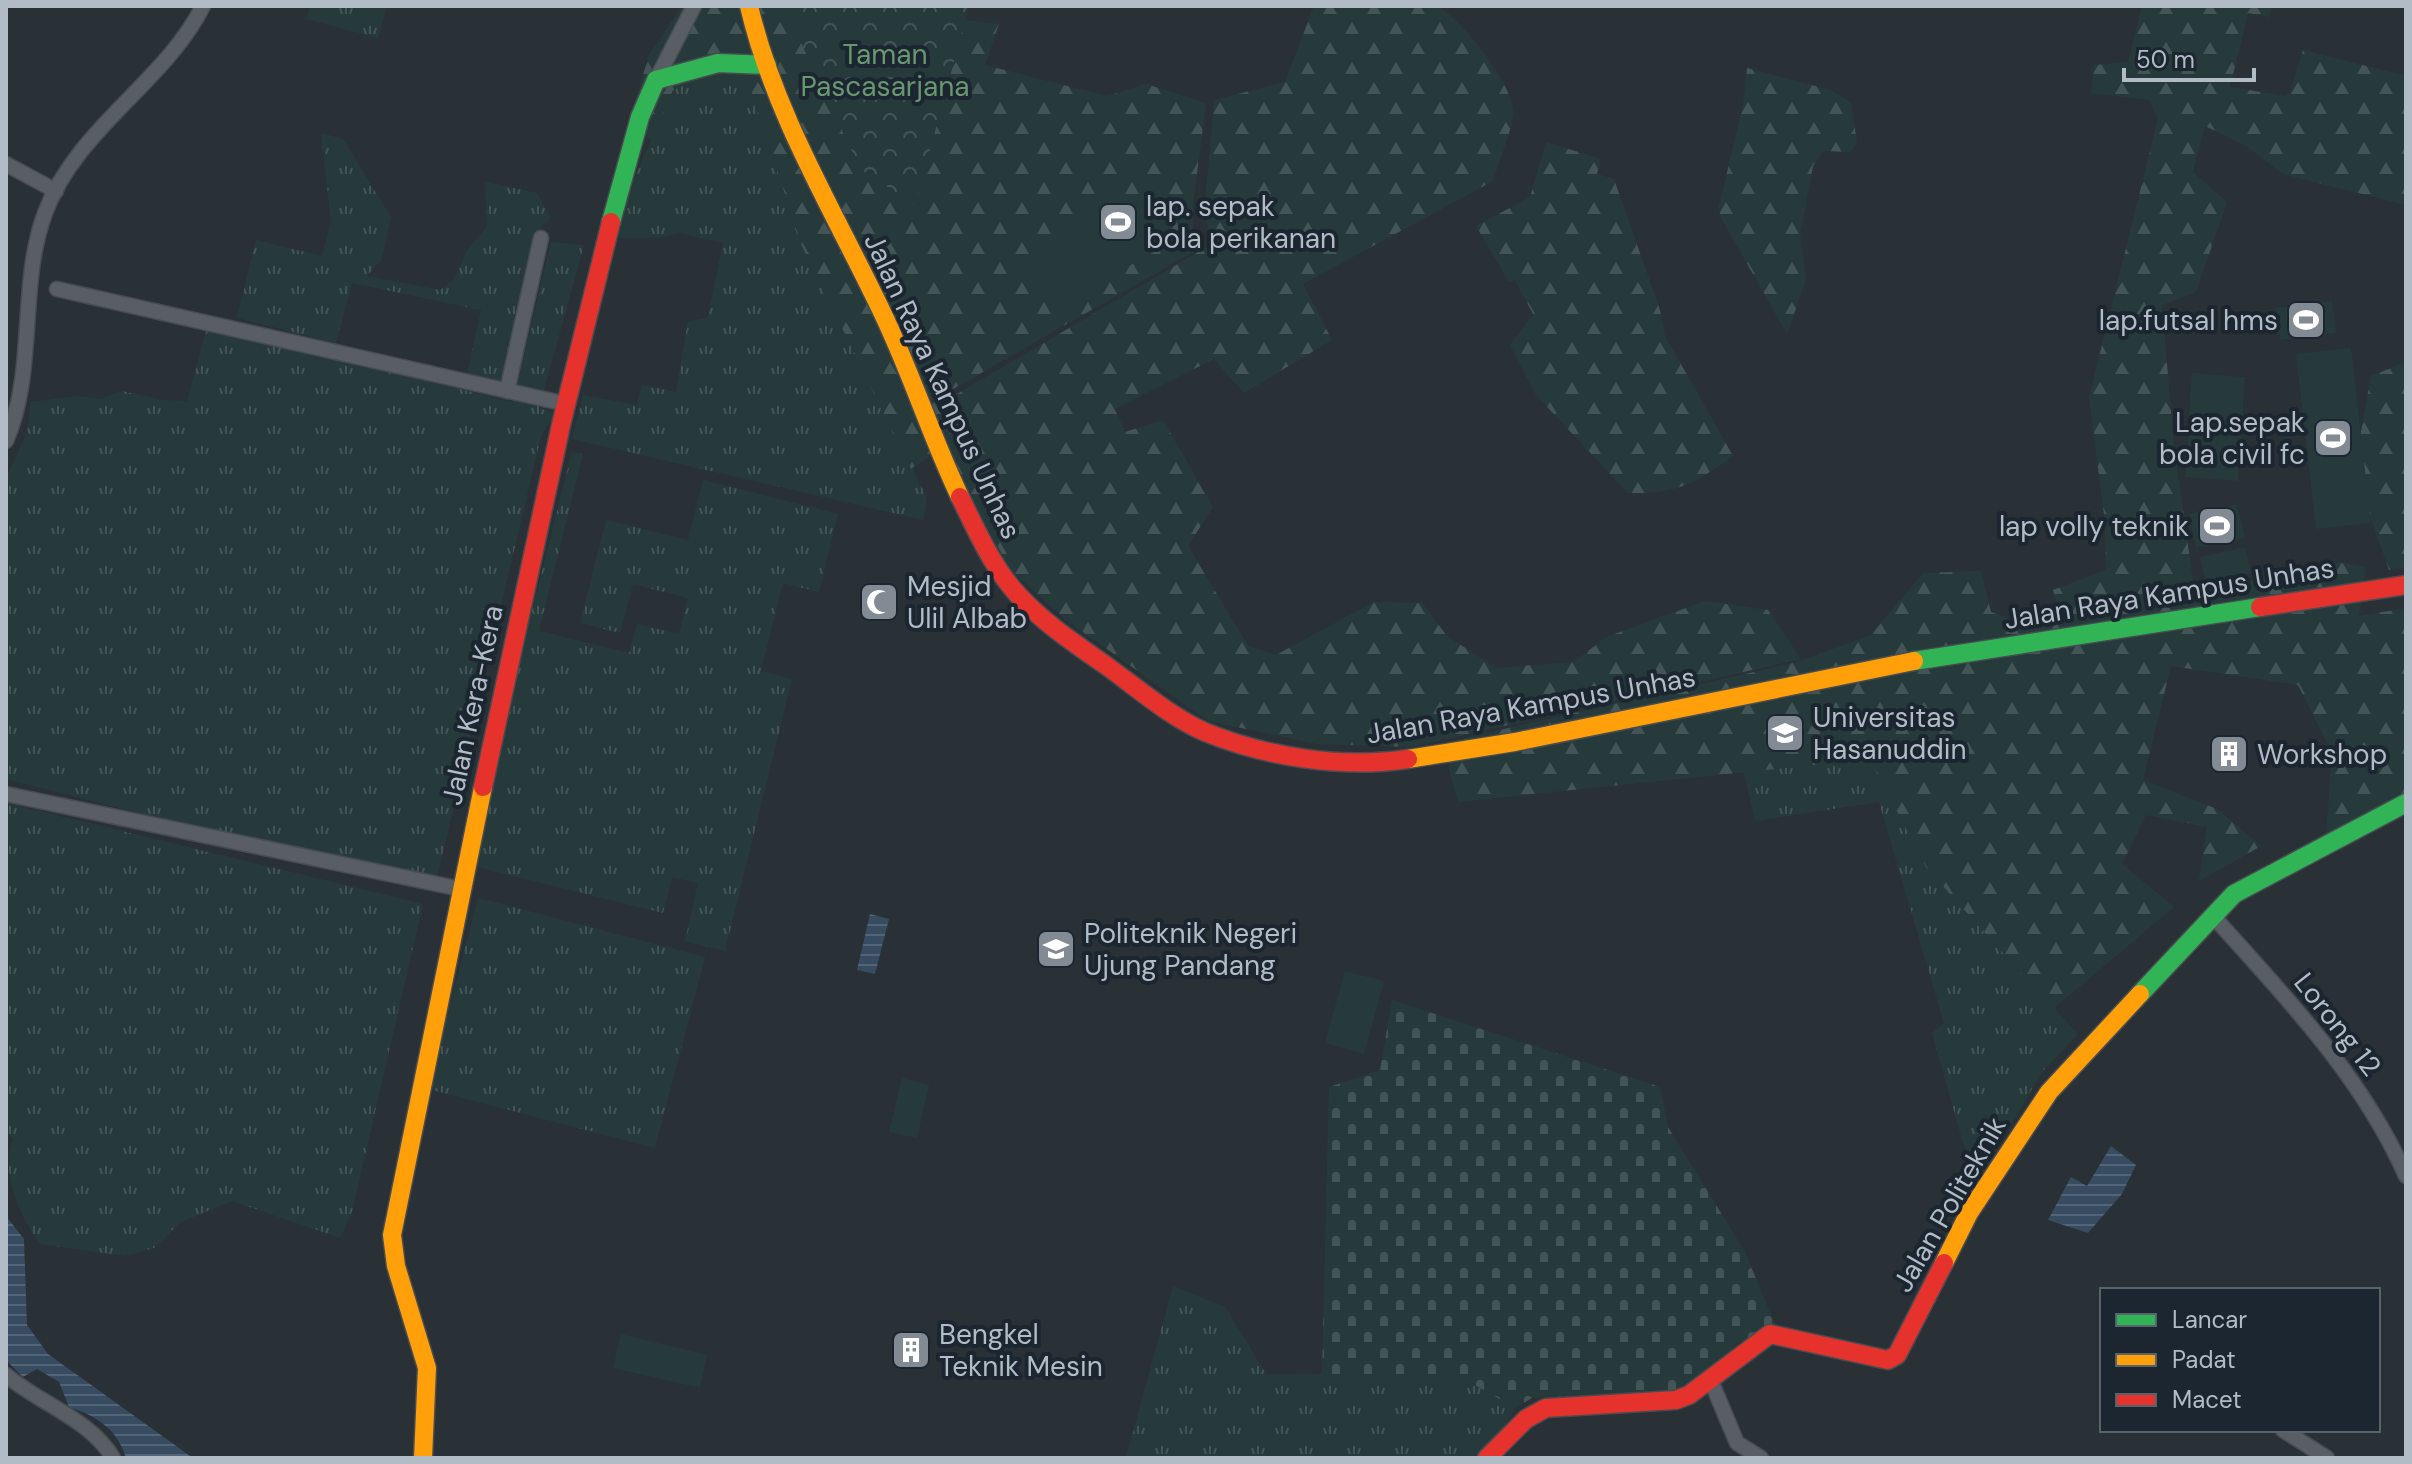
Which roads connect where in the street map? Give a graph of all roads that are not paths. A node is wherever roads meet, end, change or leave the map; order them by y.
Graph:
1 (203, 6) edge
2 (694, 6) edge
3 (749, 6) edge
4 (767, 65) junction
5 (656, 80) junction
6 (6, 164) edge
7 (45, 184) junction
8 (541, 238) dead end
9 (57, 289) dead end
10 (507, 391) junction
11 (566, 404) junction
12 (6, 441) edge
13 (2406, 585) edge
14 (6, 794) edge
15 (2406, 803) edge
16 (461, 889) junction
17 (2212, 915) junction
18 (2402, 1154) edge
19 (2406, 1176) edge
20 (6, 1375) edge
21 (1711, 1381) junction
22 (2286, 1432) edge
23 (1738, 1454) edge
24 (113, 1458) edge
25 (423, 1458) edge
26 (1487, 1458) edge
27 (1761, 1458) edge
28 (2327, 1458) edge

1 - 7 street
2 - 5 street
3 - 4 street, Jalan Raya Kampus Unhas
4 - 5 street
4 - 13 street, Jalan Raya Kampus Unhas
5 - 11 street, Jalan Kera-Kera
6 - 7 street
7 - 12 street
8 - 10 street
9 - 10 street
10 - 11 street
11 - 16 street, Jalan Kera-Kera
14 - 16 street
15 - 17 street, Jalan Politeknik
16 - 25 street, Jalan Kera-Kera
17 - 18 street, Lorong 12
17 - 21 street, Jalan Politeknik
18 - 19 street, Lorong 12
20 - 24 street
21 - 23 street
21 - 26 street, Jalan Politeknik
22 - 28 street
23 - 27 street

